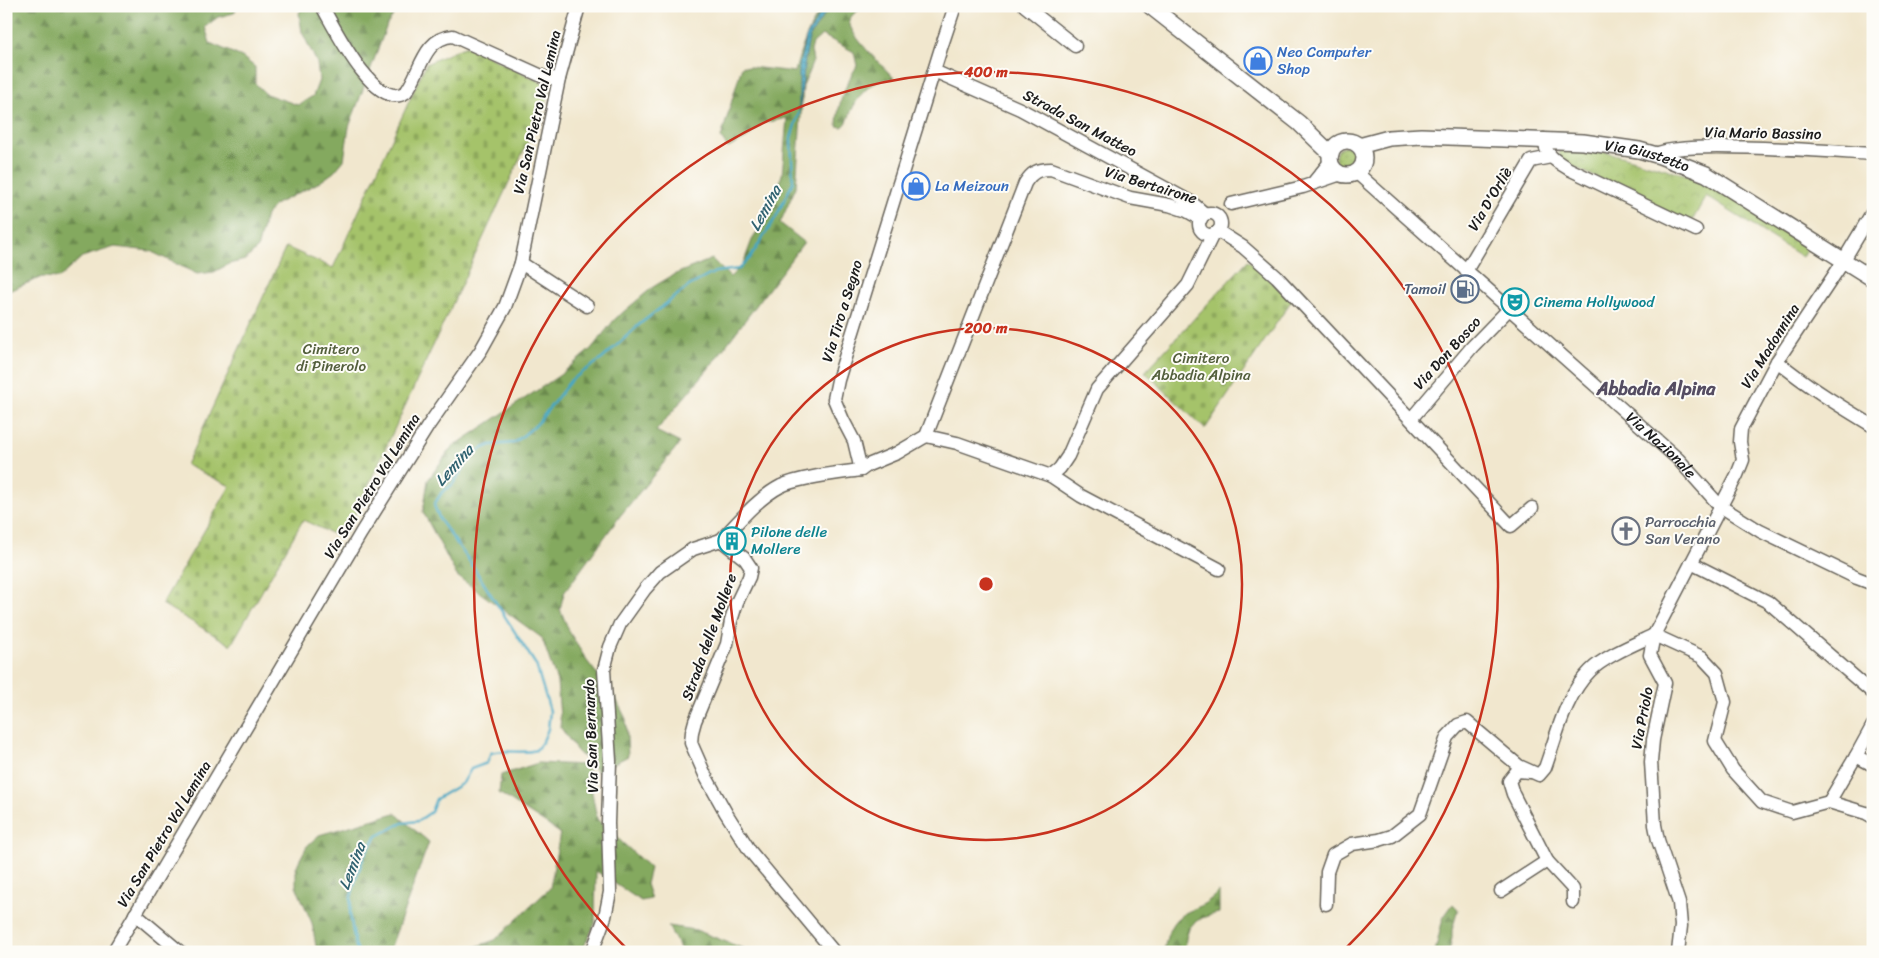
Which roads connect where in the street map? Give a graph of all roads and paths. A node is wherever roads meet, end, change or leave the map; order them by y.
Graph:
1 (322, 6) edge
2 (579, 6) edge
3 (955, 6) edge
4 (1026, 6) edge
5 (1150, 6) edge
6 (1075, 46) dead end
7 (934, 71) junction
8 (559, 79) junction
9 (1544, 139) junction
10 (1362, 151) junction
11 (1334, 153) junction
12 (1873, 154) edge
13 (1654, 155) junction
14 (1551, 157) junction
15 (1357, 173) junction
16 (1341, 174) junction
17 (1312, 184) junction
18 (1231, 204) junction
19 (1873, 211) edge
20 (1205, 215) junction
21 (1217, 228) junction
22 (1696, 230) dead end
23 (1843, 260) junction
24 (521, 263) junction
25 (1466, 271) junction
26 (1873, 279) edge
27 (587, 306) dead end
28 (1509, 309) junction
29 (1778, 361) junction
30 (1411, 420) junction
31 (1873, 426) edge
32 (926, 436) junction
33 (861, 470) junction
34 (1051, 476) junction
35 (1720, 506) junction
36 (1532, 508) dead end
37 (722, 540) junction
38 (1691, 562) junction
39 (1219, 569) dead end
40 (1873, 584) edge
41 (1654, 634) junction
42 (1873, 694) edge
43 (1873, 725) edge
44 (1856, 756) junction
45 (1873, 764) edge
46 (1530, 772) junction
47 (1829, 802) junction
48 (1873, 817) edge
49 (1547, 861) junction
50 (1501, 891) dead end
51 (1573, 902) dead end
52 (1326, 904) dead end
53 (135, 914) junction
54 (113, 952) edge
55 (180, 952) edge
56 (592, 952) edge
57 (834, 952) edge
58 (1678, 952) edge

1 - 8 street
2 - 8 street, Via San Pietro Val Lemina
3 - 7 street, Via Tiro a Segno
4 - 6 street
5 - 11 main road
7 - 20 street, Strada San Matteo
7 - 33 street, Via Tiro a Segno
8 - 24 street, Via San Pietro Val Lemina
9 - 10 main road, Via Giustetto
9 - 13 main road, Via Giustetto
9 - 14 street
10 - 11 main road
10 - 15 main road
11 - 16 main road
11 - 17 street
12 - 13 street, Via Mario Bassino
13 - 23 main road, Via Giustetto
14 - 22 street
14 - 25 street, Via D'Orliè
15 - 16 main road
15 - 25 street, Via Nazionale
16 - 17 street
17 - 18 street
18 - 20 street
18 - 21 street
19 - 23 street, Via Madonnina
20 - 21 street
20 - 21 street
20 - 32 street, Via Bertairone
21 - 30 street
21 - 34 street
23 - 26 main road, Via Giustetto
23 - 29 street, Via Madonnina
24 - 27 street
24 - 53 street, Via San Pietro Val Lemina
25 - 28 street, Via Nazionale
28 - 30 street, Via Don Bosco
28 - 35 street, Via Nazionale
29 - 31 street
29 - 35 street, Via Madonnina
30 - 36 street
32 - 33 street
32 - 34 street
33 - 37 street
34 - 39 street
35 - 38 street, Via Priolo
35 - 40 street, Via Nazionale
37 - 56 street, Via San Bernardo
37 - 57 street, Strada delle Mollere
38 - 41 street, Via Priolo
38 - 42 street
41 - 46 street
41 - 47 street
41 - 58 street, Via Priolo
43 - 44 street
44 - 45 street
44 - 47 street
46 - 49 street
46 - 52 street
47 - 48 street
49 - 50 street
49 - 51 street
53 - 54 street, Via San Pietro Val Lemina
53 - 55 street

